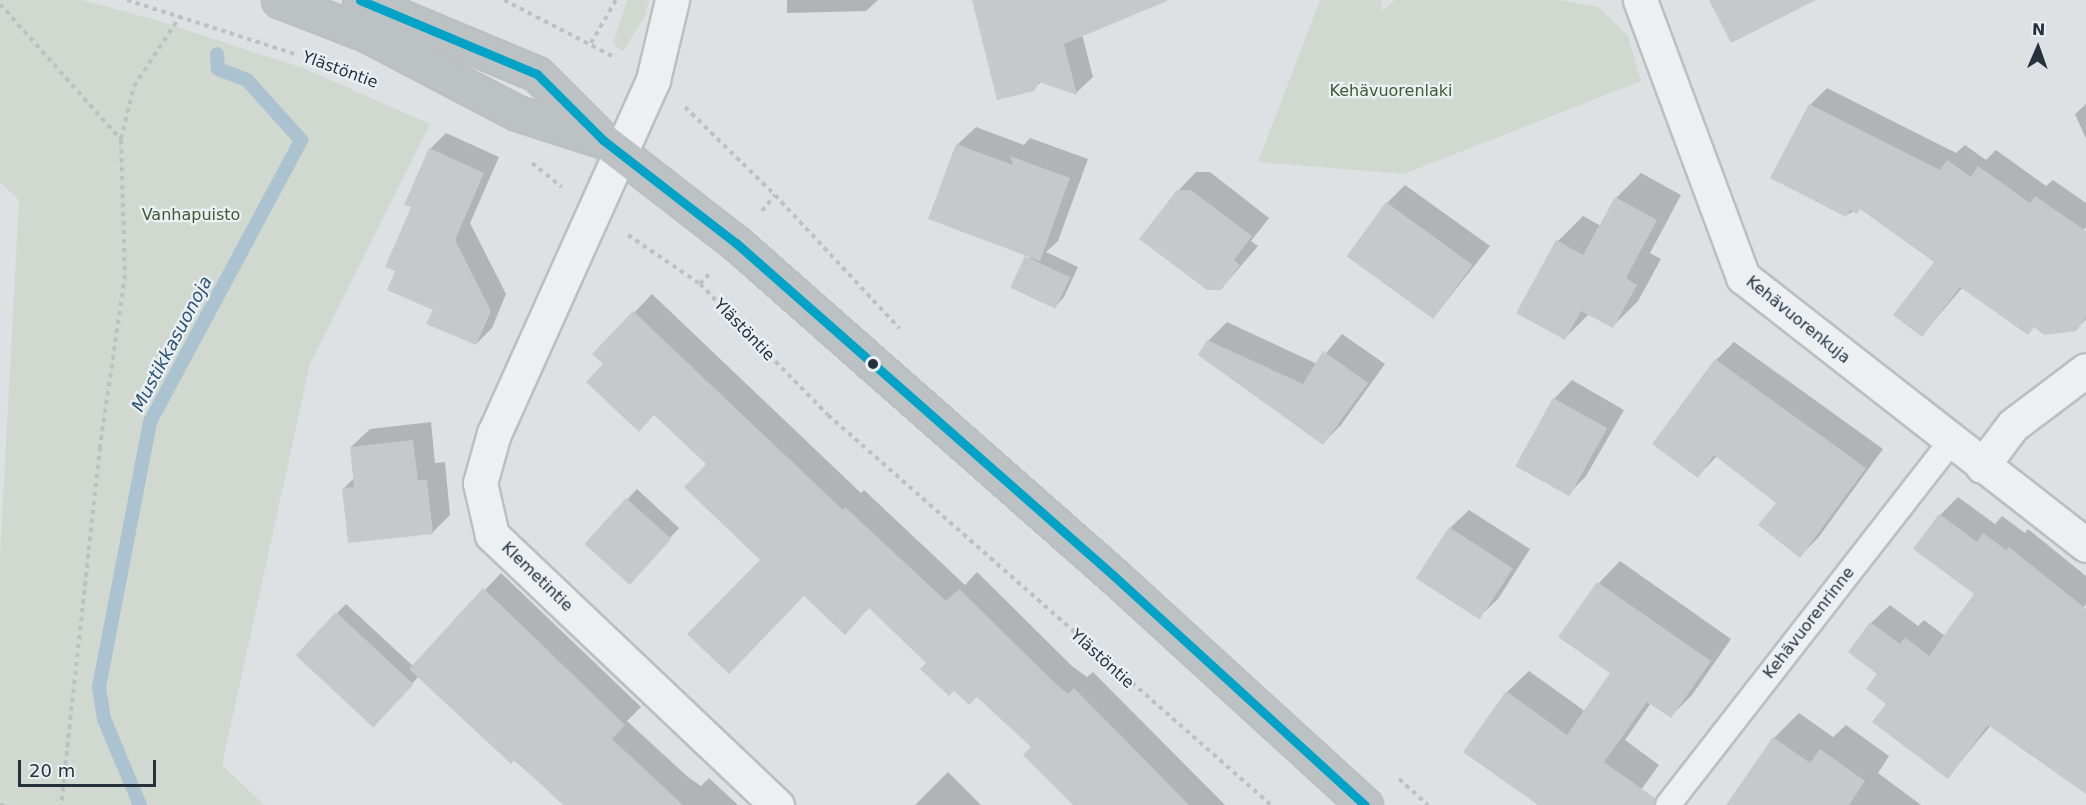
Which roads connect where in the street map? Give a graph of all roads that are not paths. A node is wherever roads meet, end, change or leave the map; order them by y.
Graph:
1 (279, 0) edge
2 (360, 0) edge
3 (672, 0) edge
4 (1640, 0) edge
5 (612, 146) junction
6 (2086, 370) edge
7 (1951, 441) junction
8 (1982, 466) junction
9 (2086, 545) edge
10 (777, 805) edge
11 (1365, 805) edge
12 (1668, 805) edge

1 - 5 main road
2 - 5 main road
3 - 5 street, Klemetintie
4 - 7 street, Kehävuorenkuja
5 - 10 street, Klemetintie
5 - 11 main road
6 - 8 street
7 - 8 street, Kehävuorenkuja
7 - 12 lane, Kehävuorenrinne
8 - 9 street, Kehävuorenkuja

